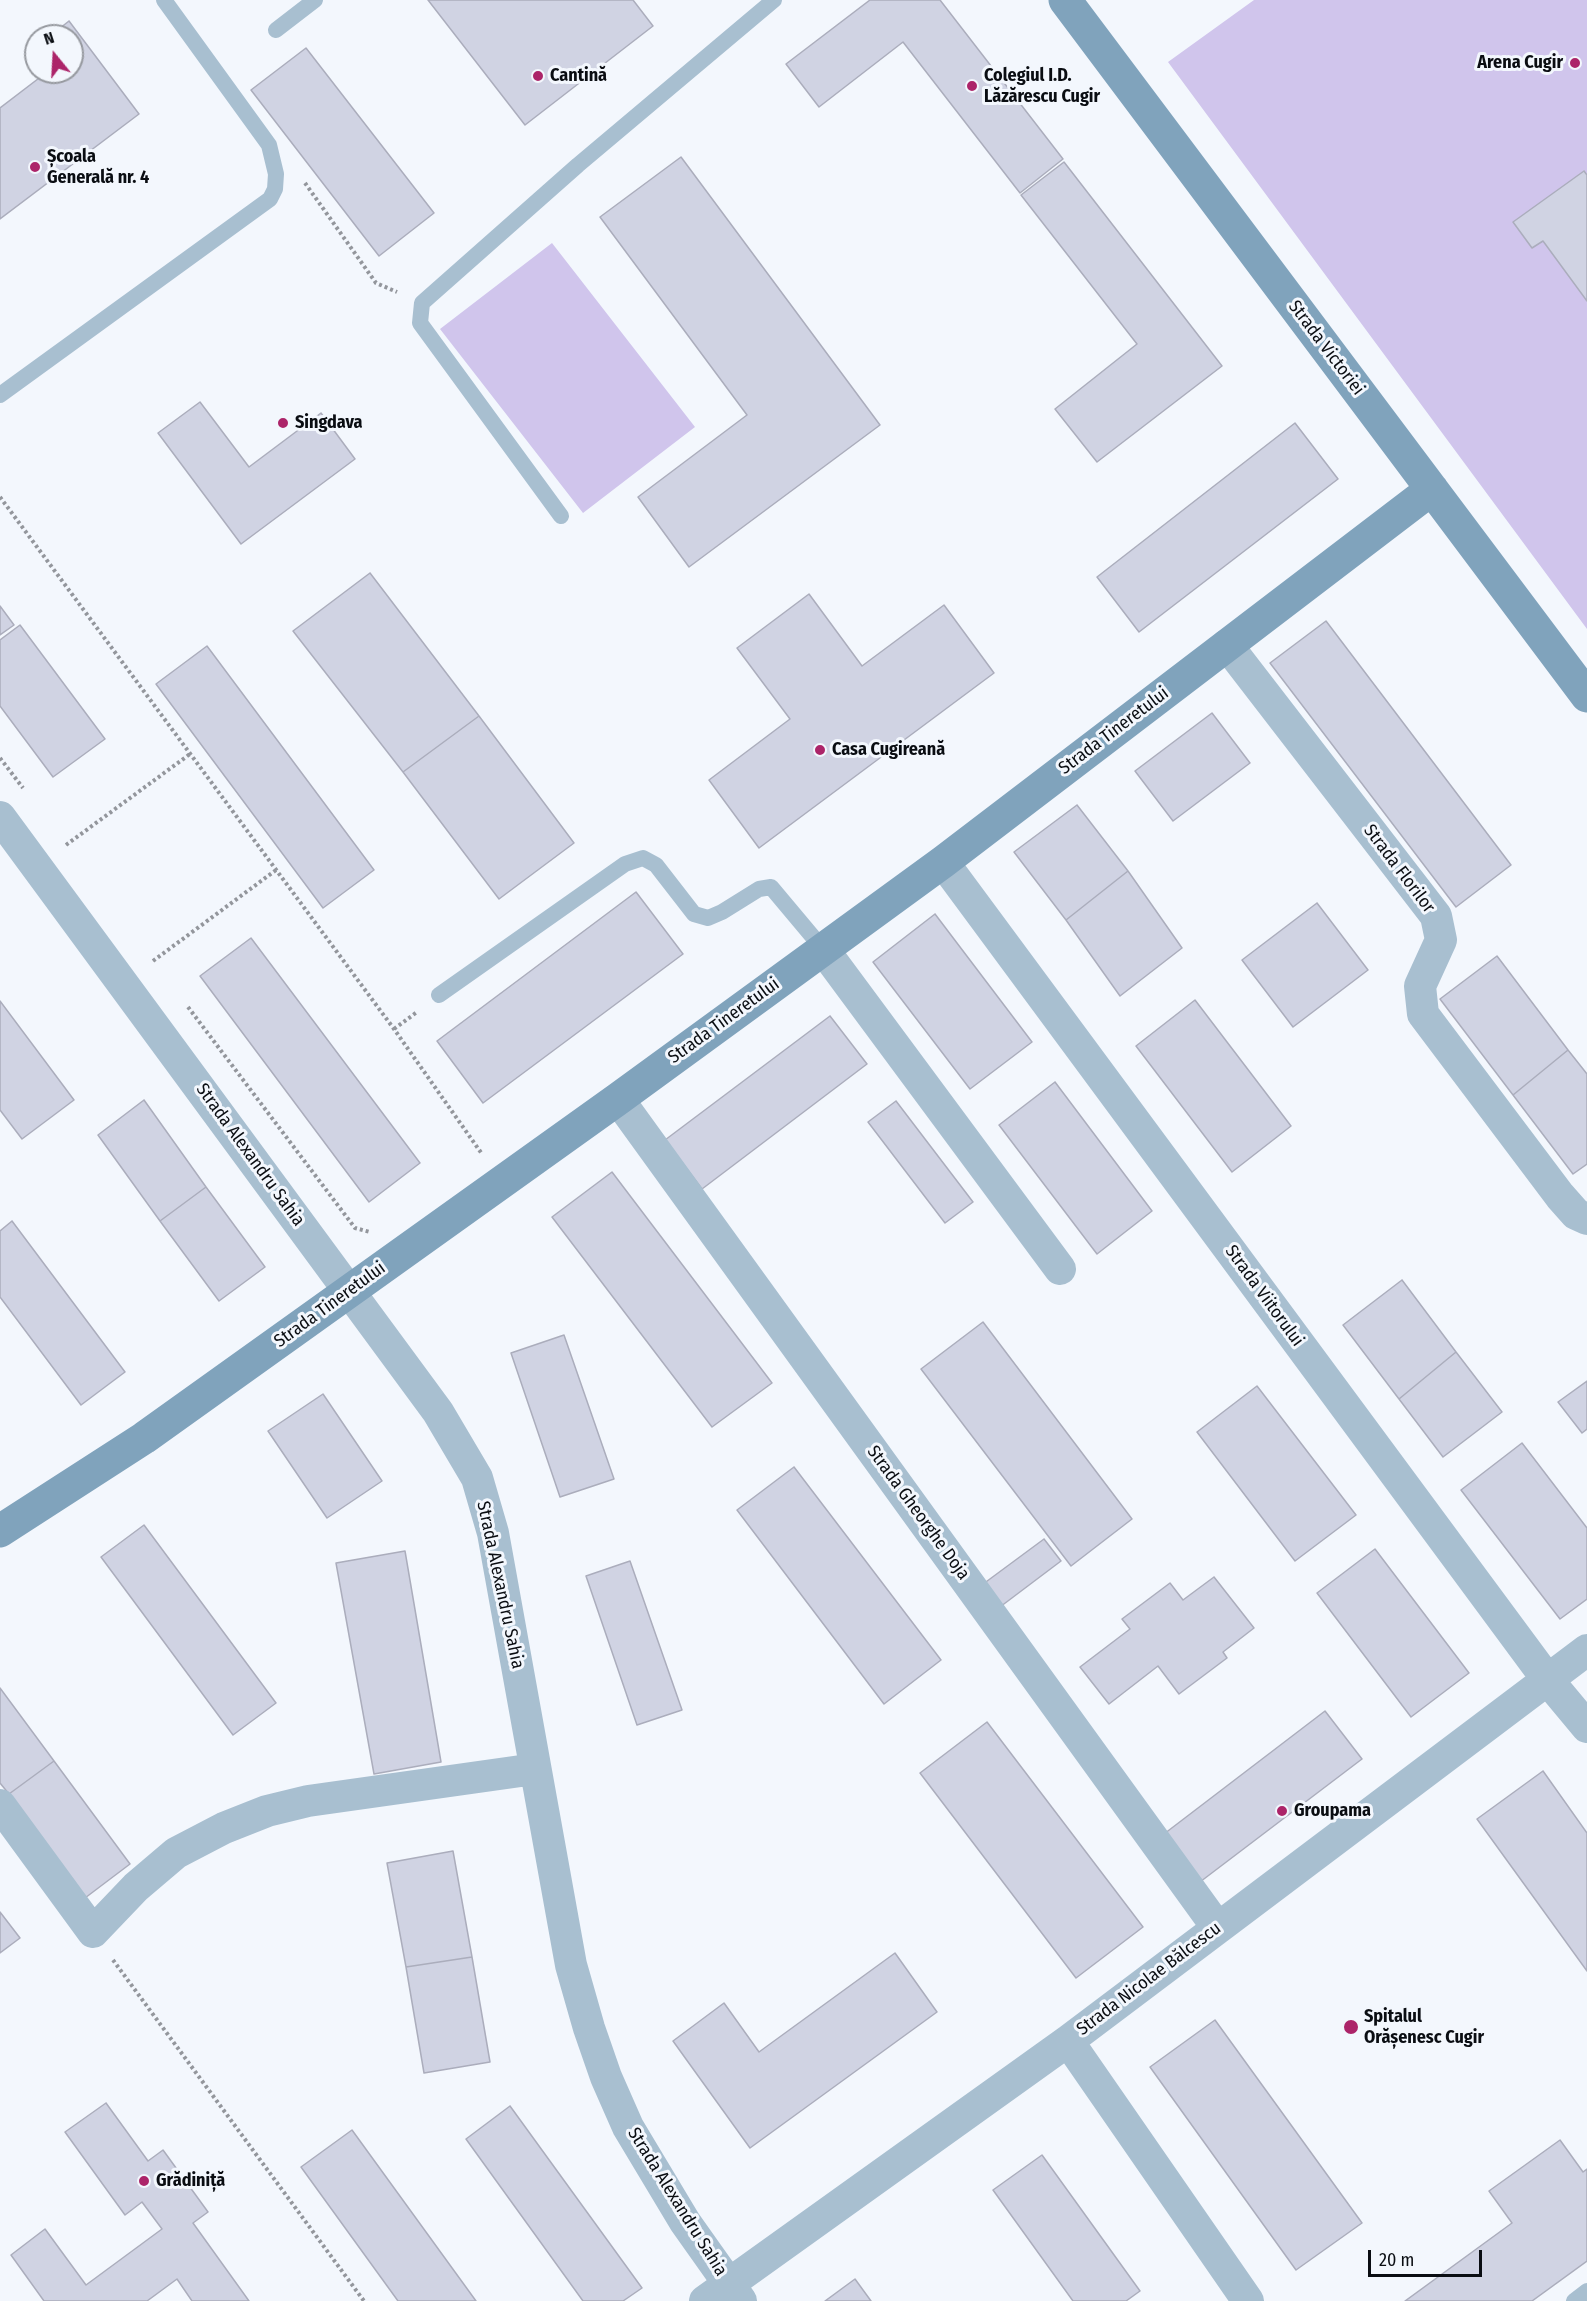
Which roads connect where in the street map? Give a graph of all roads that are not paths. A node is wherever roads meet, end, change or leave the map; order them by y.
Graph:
1 (164, 0) edge
2 (315, 0) edge
3 (774, 0) edge
4 (1065, 0) edge
5 (276, 30) dead end
6 (0, 395) edge
7 (1432, 489) junction
8 (561, 516) dead end
9 (1227, 645) junction
10 (1587, 696) edge
11 (0, 817) edge
12 (943, 862) junction
13 (823, 949) junction
14 (439, 995) dead end
15 (618, 1099) junction
16 (1587, 1219) edge
17 (1059, 1269) dead end
18 (350, 1291) junction
19 (0, 1531) edge
20 (1587, 1650) edge
21 (1547, 1679) junction
22 (1587, 1727) edge
23 (535, 1769) junction
24 (0, 1805) edge
25 (1217, 1927) junction
26 (1068, 2041) junction
27 (1587, 2291) edge
28 (725, 2295) edge
29 (1248, 2301) edge
30 (1574, 2301) edge

1 - 6 lane
2 - 5 lane
3 - 8 lane
4 - 7 street, Strada Victoriei
7 - 9 street, Strada Tineretului
7 - 10 street, Strada Victoriei
9 - 12 street, Strada Tineretului
9 - 16 street, Strada Florilor
11 - 18 street, Strada Alexandru Sahia
12 - 13 street, Strada Tineretului
12 - 21 street, Strada Viitorului
13 - 14 lane
13 - 15 street, Strada Tineretului
13 - 17 street
15 - 18 street, Strada Tineretului
15 - 25 street, Strada Gheorghe Doja
18 - 19 street, Strada Tineretului
18 - 23 street, Strada Alexandru Sahia
20 - 21 street, Strada Nicolae Bălcescu
21 - 22 street, Strada Viitorului
21 - 25 street, Strada Nicolae Bălcescu
23 - 24 street
23 - 28 street, Strada Alexandru Sahia
25 - 26 street, Strada Nicolae Bălcescu
26 - 28 street, Strada Nicolae Bălcescu
26 - 29 street
27 - 30 lane

